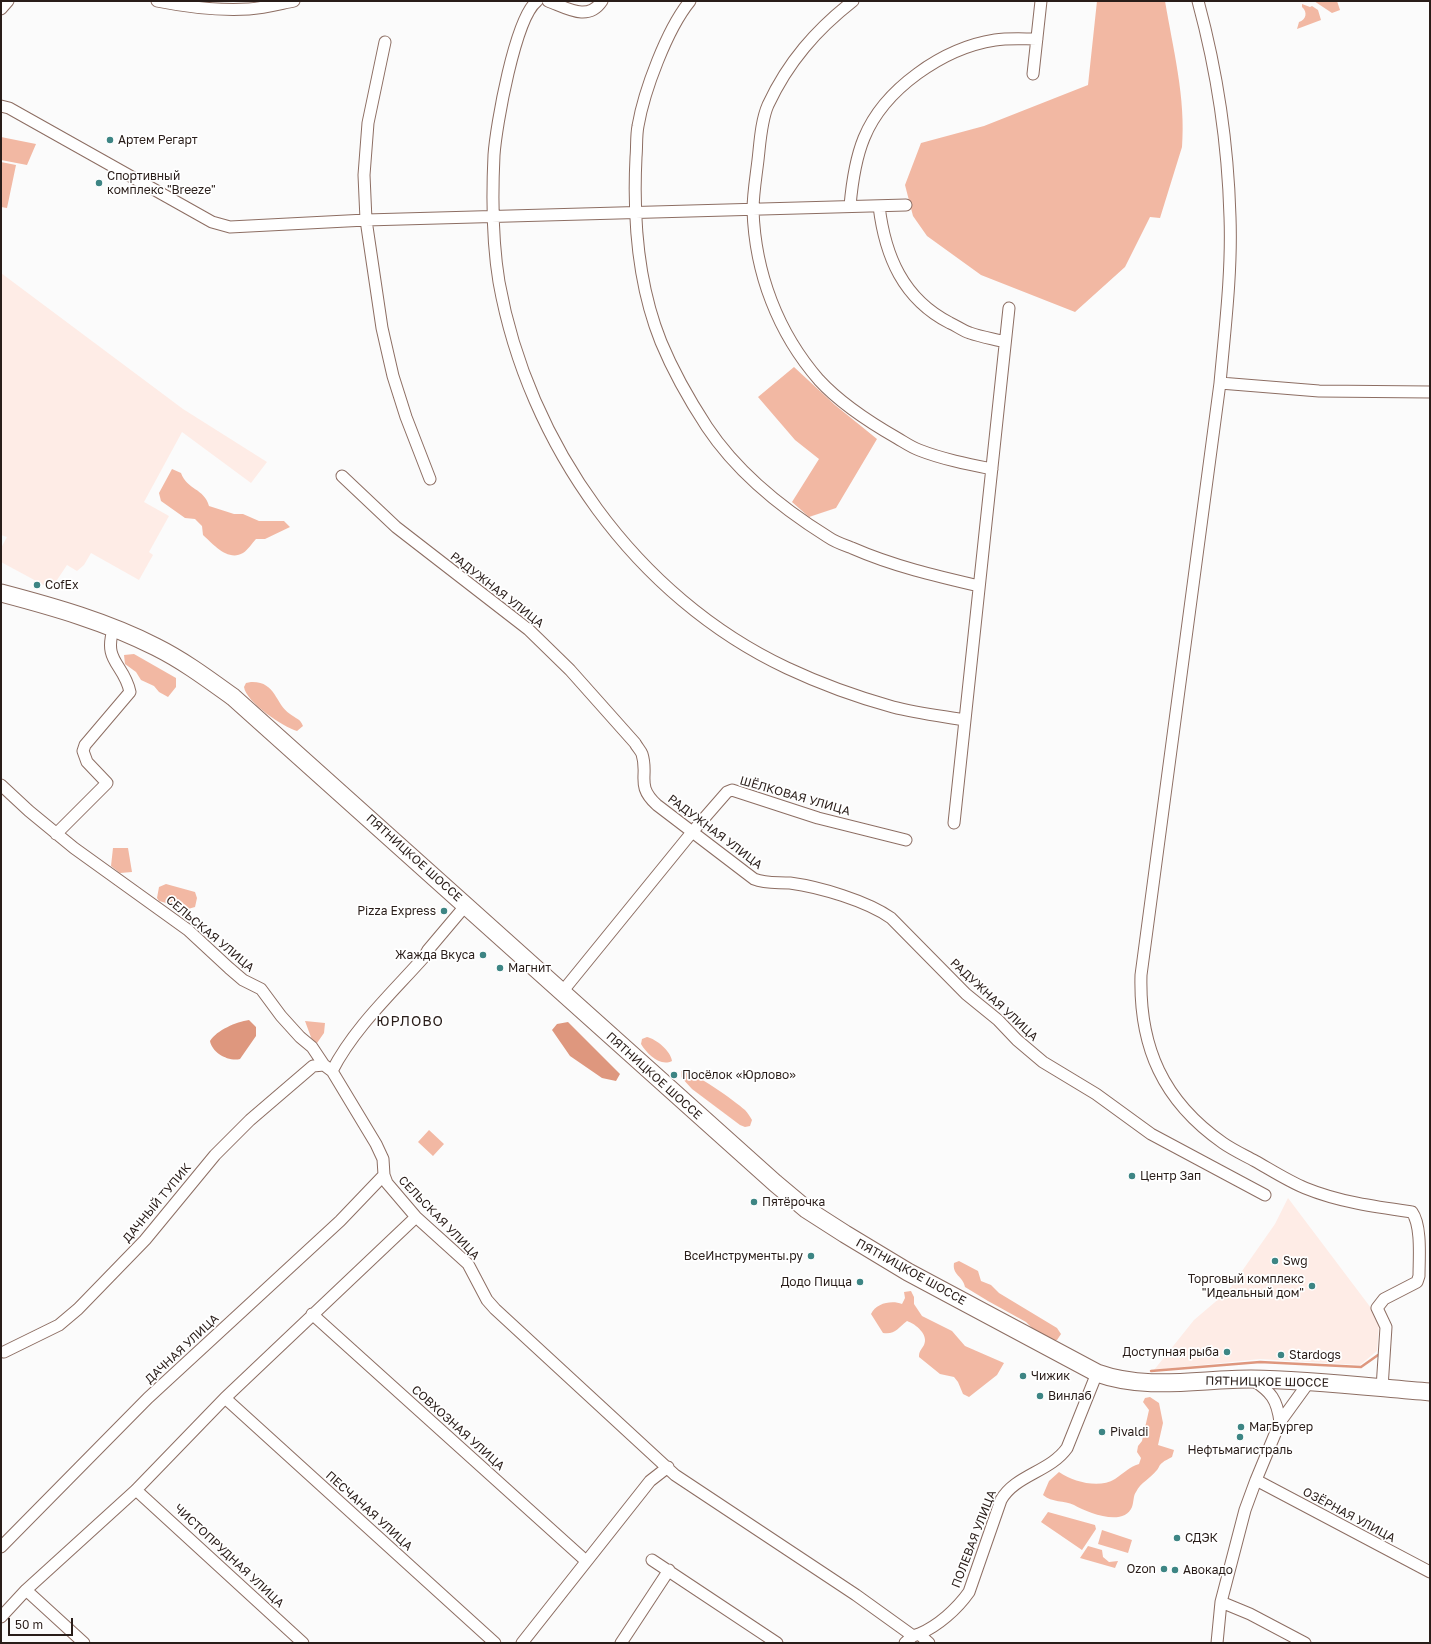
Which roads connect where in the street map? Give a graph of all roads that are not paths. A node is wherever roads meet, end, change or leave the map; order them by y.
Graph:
1 (8, 1) edge
2 (157, 1) edge
3 (294, 1) edge
4 (537, 1) edge
5 (548, 1) edge
6 (602, 1) edge
7 (690, 1) edge
8 (853, 1) edge
9 (1041, 1) edge
10 (1198, 1) edge
11 (1, 8) edge
12 (1037, 39) junction
13 (385, 42) dead end
14 (1033, 74) dead end
15 (1, 106) edge
16 (906, 205) dead end
17 (850, 206) junction
18 (879, 206) junction
19 (753, 209) junction
20 (636, 213) junction
21 (493, 217) junction
22 (366, 220) junction
23 (1009, 308) dead end
24 (1005, 342) junction
25 (1220, 383) junction
26 (1430, 392) edge
27 (992, 469) junction
28 (342, 476) dead end
29 (430, 479) dead end
30 (979, 586) junction
31 (1, 593) edge
32 (114, 627) junction
33 (965, 720) junction
34 (1, 785) edge
35 (954, 823) dead end
36 (693, 832) junction
37 (56, 834) junction
38 (906, 840) dead end
39 (466, 905) junction
40 (562, 992) junction
41 (328, 1068) junction
42 (384, 1175) junction
43 (1265, 1194) dead end
44 (416, 1217) junction
45 (312, 1314) junction
46 (4, 1352) dead end
47 (1097, 1373) junction
48 (1252, 1379) junction
49 (1309, 1382) junction
50 (1382, 1388) junction
51 (1430, 1392) edge
52 (225, 1398) junction
53 (1280, 1422) junction
54 (668, 1467) junction
55 (1256, 1480) junction
56 (136, 1490) junction
57 (1, 1547) edge
58 (652, 1560) dead end
59 (586, 1561) junction
60 (669, 1570) junction
61 (1430, 1572) edge
62 (26, 1590) junction
63 (1221, 1602) junction
64 (1, 1617) edge
65 (912, 1638) edge
66 (84, 1643) edge
67 (303, 1643) edge
68 (495, 1643) edge
69 (522, 1643) edge
70 (621, 1643) edge
71 (777, 1643) edge
72 (929, 1643) edge
73 (1217, 1643) edge
74 (1304, 1643) edge

1 - 11 street
2 - 3 street
4 - 21 street
5 - 6 street
7 - 20 street
8 - 19 street
9 - 12 street
10 - 25 street
12 - 14 street
12 - 17 street
13 - 22 street
15 - 22 street
16 - 18 street
17 - 18 street
17 - 19 street
18 - 24 street
19 - 20 street
19 - 27 street
20 - 21 street
20 - 30 street
21 - 22 street
21 - 33 street
22 - 29 street
23 - 24 street
24 - 27 street
25 - 26 street
25 - 50 street
27 - 30 street
28 - 36 street, РАДУЖНАЯ УЛИЦА
30 - 33 street
31 - 32 main road, ПЯТНИЦКОЕ ШОССЕ
32 - 37 street
32 - 39 main road, ПЯТНИЦКОЕ ШОССЕ
33 - 35 street
34 - 37 street, СЕЛЬСКАЯ УЛИЦА
36 - 38 street, ШЁЛКОВАЯ УЛИЦА
36 - 40 street, ШЁЛКОВАЯ УЛИЦА
36 - 43 street, РАДУЖНАЯ УЛИЦА
37 - 41 street, СЕЛЬСКАЯ УЛИЦА
39 - 40 main road, ПЯТНИЦКОЕ ШОССЕ
39 - 41 street
40 - 47 main road, ПЯТНИЦКОЕ ШОССЕ
41 - 42 street, СЕЛЬСКАЯ УЛИЦА
41 - 46 street, ДАЧНЫЙ ТУПИК
42 - 44 street, СЕЛЬСКАЯ УЛИЦА
42 - 57 street, ДАЧНАЯ УЛИЦА
44 - 45 street
44 - 54 street, СЕЛЬСКАЯ УЛИЦА
45 - 52 street
45 - 59 street, СОВХОЗНАЯ УЛИЦА
47 - 48 main road, ПЯТНИЦКОЕ ШОССЕ
47 - 65 street, ПОЛЕВАЯ УЛИЦА
48 - 49 main road, ПЯТНИЦКОЕ ШОССЕ
48 - 53 street
49 - 50 main road, ПЯТНИЦКОЕ ШОССЕ
49 - 53 street
50 - 51 main road, ПЯТНИЦКОЕ ШОССЕ
52 - 56 street
52 - 68 street, ПЕСЧАНАЯ УЛИЦА
53 - 55 street
54 - 59 street
54 - 65 street
55 - 61 street, ОЗЁРНАЯ УЛИЦА
55 - 63 street
56 - 62 street
56 - 67 street, ЧИСТОПРУДНАЯ УЛИЦА
58 - 60 street
59 - 69 street
60 - 70 street
60 - 71 street
62 - 64 street
62 - 66 street
63 - 73 street
63 - 74 street
65 - 72 street

